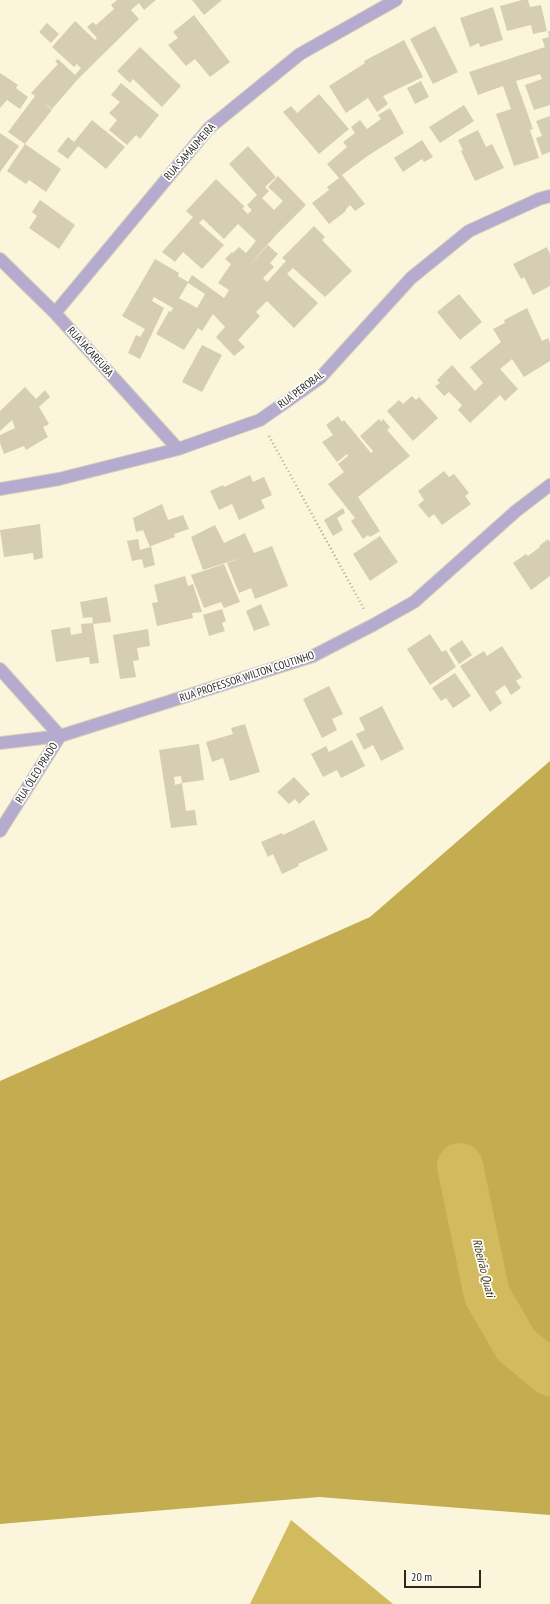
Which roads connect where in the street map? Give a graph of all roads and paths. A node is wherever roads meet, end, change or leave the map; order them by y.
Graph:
1 (396, 0) edge
2 (550, 196) edge
3 (0, 258) edge
4 (55, 313) junction
5 (260, 420) junction
6 (178, 449) junction
7 (550, 485) edge
8 (0, 489) edge
9 (373, 625) junction
10 (0, 669) edge
11 (60, 736) junction
12 (0, 743) edge
13 (0, 831) edge

1 - 4 street, RUA SAMAUMEIRA
2 - 5 street, RUA PEROBAL
3 - 4 street, RUA JACAREÚBA
4 - 6 street, RUA JACAREÚBA
5 - 6 street, RUA PEROBAL
5 - 9 path
6 - 8 street, RUA PEROBAL
7 - 9 street, RUA PROFESSOR WILTON COUTINHO
9 - 11 street, RUA PROFESSOR WILTON COUTINHO
10 - 11 street
11 - 12 street, RUA PROFESSOR WILTON COUTINHO
11 - 13 street, RUA ÓLEO PRADO

